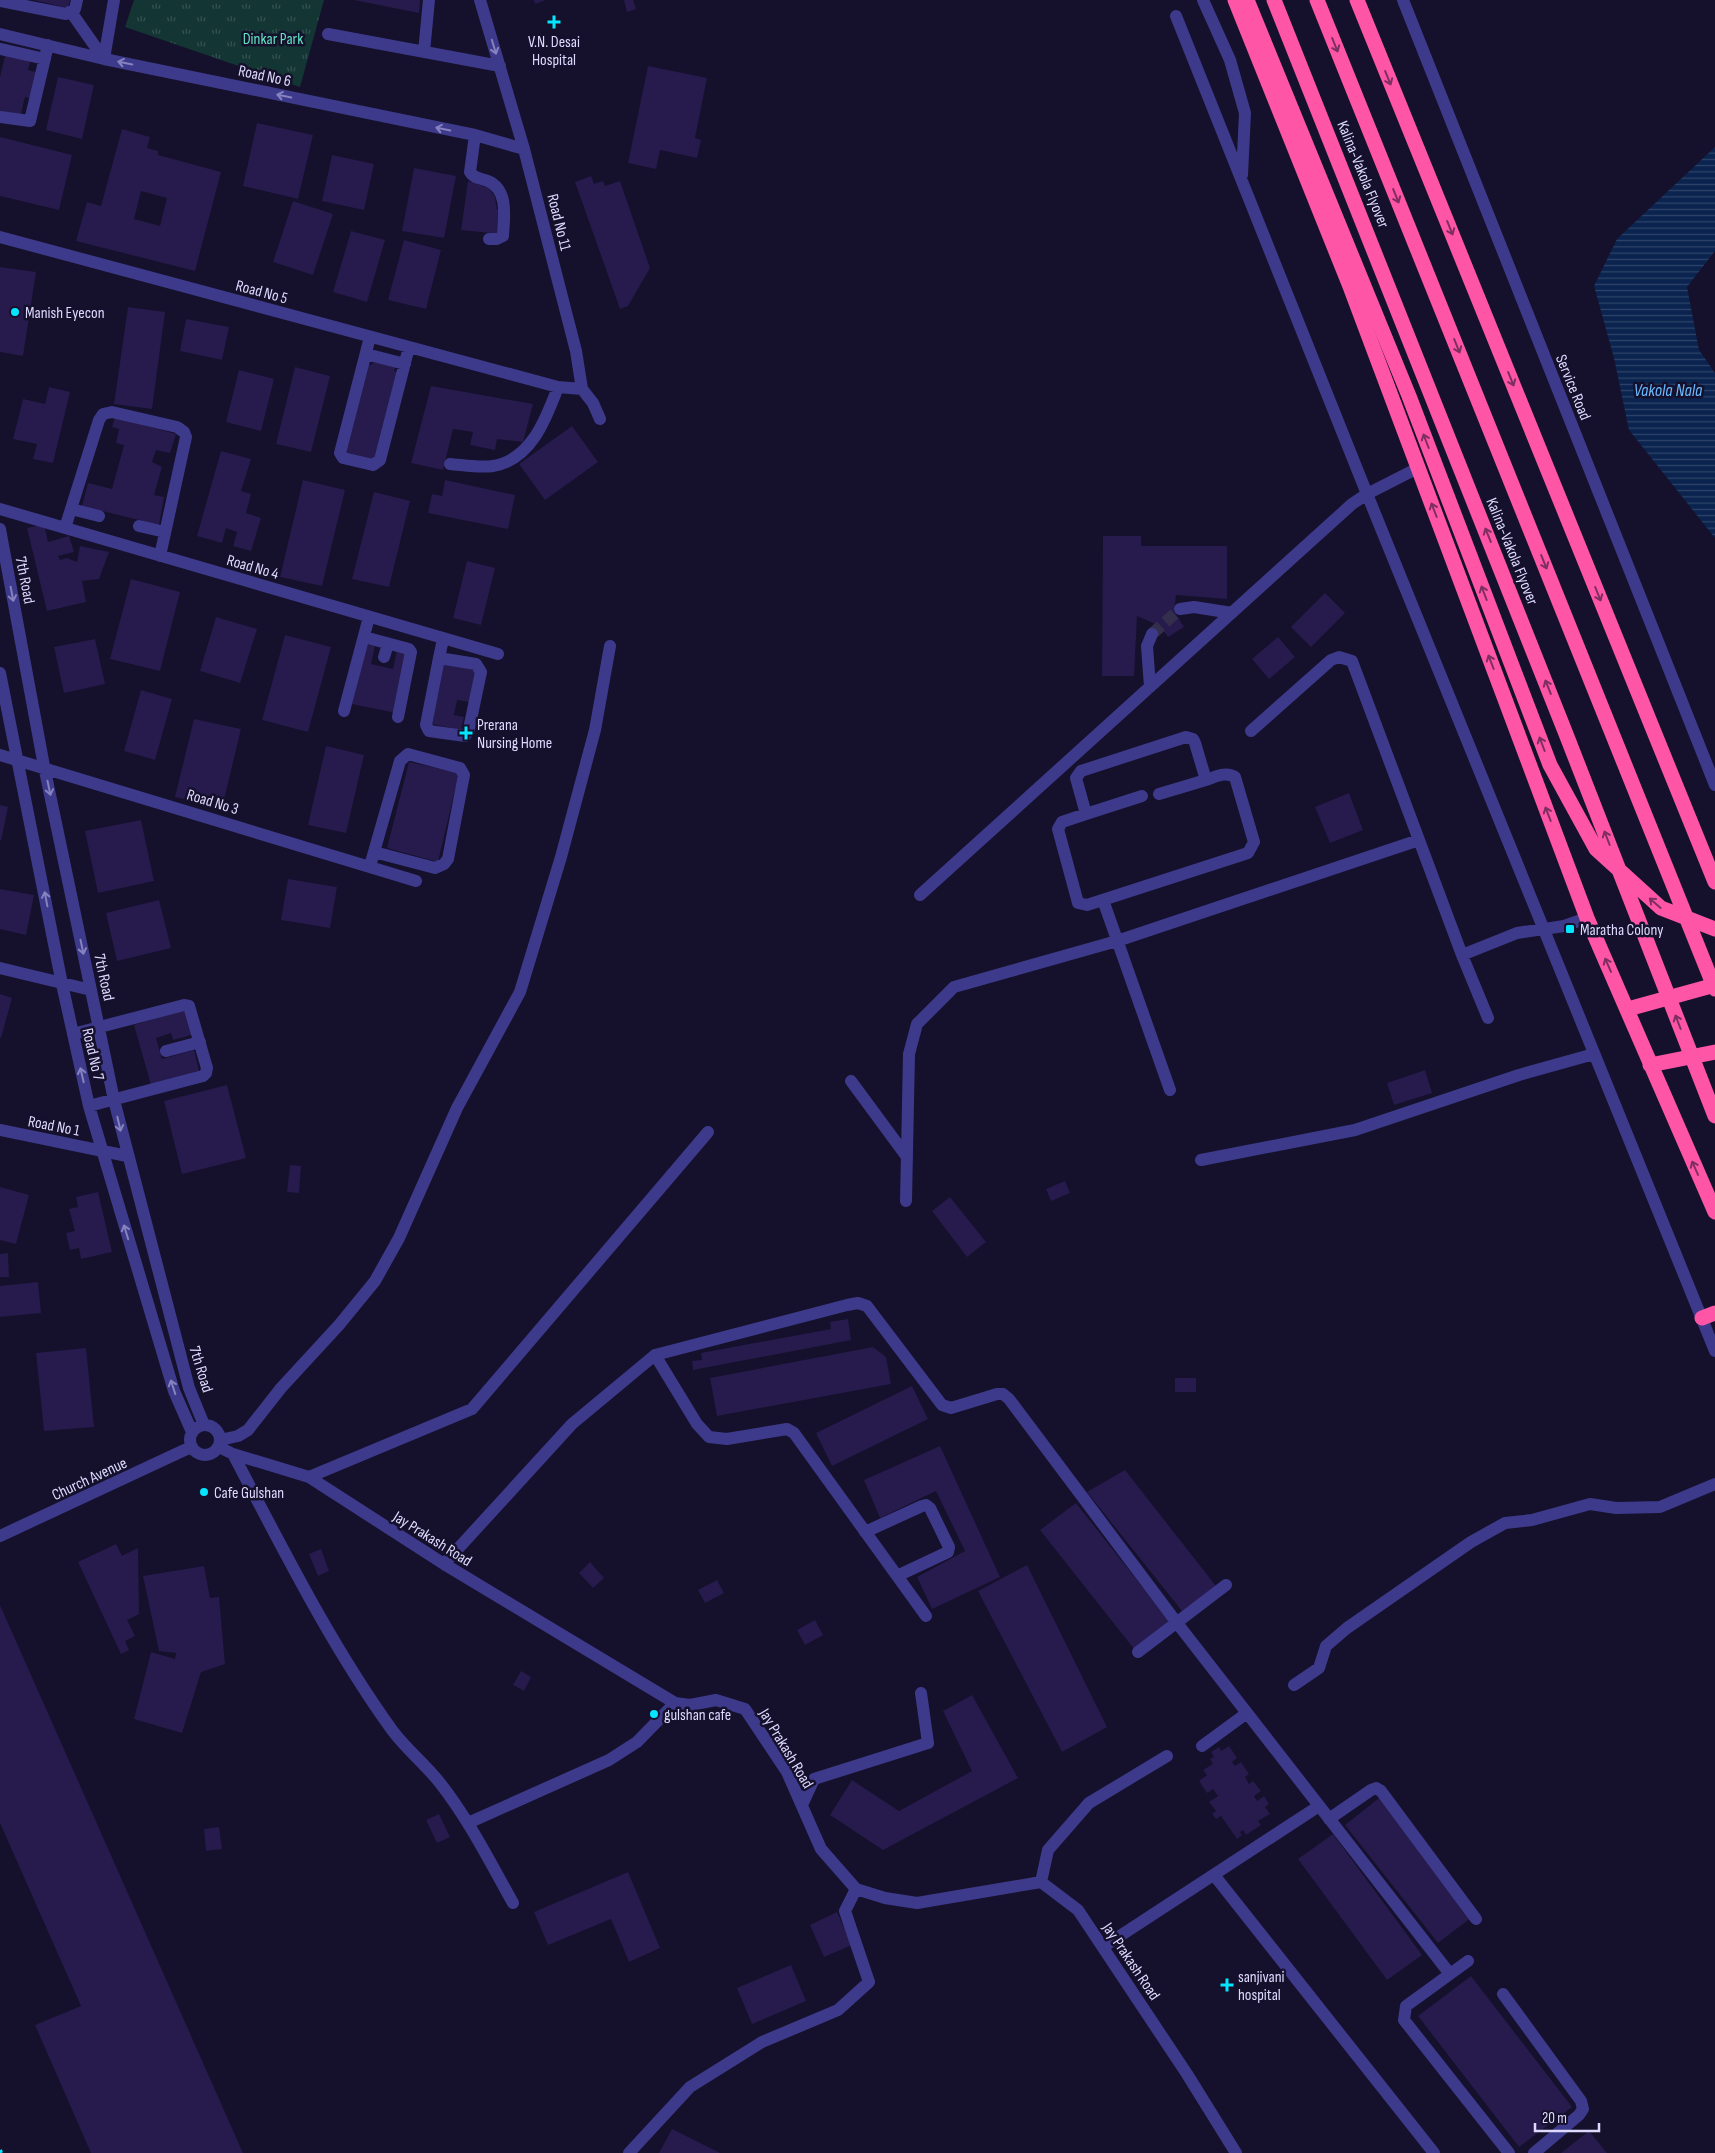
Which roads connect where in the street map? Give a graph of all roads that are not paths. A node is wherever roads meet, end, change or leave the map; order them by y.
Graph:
1 (78, 0) edge
2 (114, 0) edge
3 (429, 0) edge
4 (480, 0) edge
5 (1203, 0) edge
6 (1235, 0) edge
7 (1247, 0) edge
8 (1274, 0) edge
9 (1317, 0) edge
10 (1357, 0) edge
11 (1403, 0) edge
12 (0, 1) edge
13 (71, 12) junction
14 (1176, 16) dead end
15 (2, 34) edge
16 (328, 34) dead end
17 (48, 45) junction
18 (0, 50) edge
19 (424, 52) junction
20 (45, 59) junction
21 (104, 59) junction
22 (500, 66) junction
23 (0, 117) edge
24 (475, 136) junction
25 (524, 149) junction
26 (1242, 180) junction
27 (0, 237) edge
28 (490, 239) dead end
29 (370, 337) junction
30 (409, 347) junction
31 (366, 354) junction
32 (404, 364) junction
33 (558, 387) junction
34 (582, 389) junction
35 (600, 419) dead end
36 (450, 464) dead end
37 (1418, 468) junction
38 (1367, 494) junction
39 (0, 509) edge
40 (71, 509) junction
41 (99, 516) dead end
42 (139, 526) dead end
43 (65, 528) junction
44 (0, 529) edge
45 (165, 532) junction
46 (160, 556) junction
47 (1180, 609) tunnel mouth
48 (1232, 613) junction
49 (369, 617) junction
50 (1152, 634) tunnel mouth
51 (364, 637) junction
52 (443, 639) junction
53 (388, 644) junction
54 (610, 646) dead end
55 (498, 654) dead end
56 (384, 657) dead end
57 (439, 658) junction
58 (0, 673) edge
59 (1150, 687) junction
60 (344, 711) dead end
61 (398, 717) dead end
62 (1251, 731) dead end
63 (0, 755) edge
64 (18, 759) junction
65 (44, 766) junction
66 (1206, 780) junction
67 (1715, 786) edge
68 (1159, 794) dead end
69 (1142, 796) dead end
70 (1086, 814) junction
71 (1419, 840) junction
72 (374, 852) junction
73 (370, 866) junction
74 (416, 880) dead end
75 (1715, 882) edge
76 (920, 895) dead end
77 (1103, 900) junction
78 (1587, 918) junction
79 (1544, 928) junction
80 (1715, 929) edge
81 (1117, 941) junction
82 (1462, 955) junction
83 (0, 968) edge
84 (62, 984) junction
85 (1715, 987) edge
86 (91, 990) junction
87 (1628, 1010) junction
88 (1488, 1018) dead end
89 (100, 1028) junction
90 (73, 1034) junction
91 (200, 1042) junction
92 (166, 1051) dead end
93 (1715, 1052) edge
94 (1594, 1054) junction
95 (1650, 1065) junction
96 (851, 1081) dead end
97 (1170, 1090) dead end
98 (114, 1100) junction
99 (89, 1106) junction
100 (1715, 1116) edge
101 (0, 1130) edge
102 (708, 1132) dead end
103 (102, 1151) junction
104 (127, 1156) junction
105 (907, 1157) junction
106 (1200, 1160) dead end
107 (906, 1201) dead end
108 (1715, 1212) edge
109 (1708, 1316) edge
110 (1715, 1351) edge
111 (655, 1354) junction
112 (204, 1425) junction
113 (192, 1432) junction
114 (220, 1444) junction
115 (191, 1447) junction
116 (233, 1454) junction
117 (309, 1477) junction
118 (1715, 1484) edge
119 (865, 1532) junction
120 (0, 1536) edge
121 (444, 1564) junction
122 (897, 1576) junction
123 (1226, 1585) dead end
124 (926, 1616) dead end
125 (1177, 1623) junction
126 (1138, 1652) dead end
127 (1294, 1685) dead end
128 (921, 1693) dead end
129 (675, 1704) junction
130 (1247, 1713) junction
131 (1202, 1746) dead end
132 (1167, 1756) dead end
133 (802, 1805) junction
134 (1319, 1806) junction
135 (1329, 1819) junction
136 (468, 1822) junction
137 (1214, 1875) junction
138 (1040, 1882) junction
139 (856, 1889) junction
140 (513, 1903) dead end
141 (1476, 1919) dead end
142 (1104, 1947) junction
143 (1468, 1961) dead end
144 (1450, 1974) junction
145 (1503, 1994) dead end
146 (629, 2153) edge
147 (1236, 2153) edge
148 (1434, 2153) edge
149 (1509, 2153) edge
150 (1534, 2153) edge

1 - 13 street
2 - 21 street
3 - 19 street
4 -> 22 street, Road No 11
5 - 26 street
6 - 37 highway
80 -> 7 highway, bridge
100 -> 8 highway, Kalina-Vakola Flyover, bridge
9 -> 85 highway, Kalina-Vakola Flyover, bridge
10 -> 75 highway
11 - 67 street, Service Road
12 - 13 street
13 - 21 street
14 - 26 street
15 - 17 street, Road No 6
15 - 18 street
16 - 19 street
17 - 20 street
17 - 21 street, Road No 6
18 - 20 street
19 - 22 street
20 - 23 street
24 -> 21 street, Road No 6
22 - 25 street, Road No 11
24 - 25 street, Road No 6
24 - 28 street
25 - 34 street, Road No 11
26 - 38 street
27 - 29 street, Road No 5
29 - 30 street, Road No 5
29 - 31 street
30 - 32 street
30 - 33 street, Road No 5
31 - 32 street
31 - 32 street
33 - 34 street
33 - 36 street
34 - 35 street
37 - 38 street
78 -> 37 highway
38 - 48 street
38 - 79 street
39 - 43 street, Road No 4
40 - 41 street
40 - 43 street
40 - 45 street
42 - 45 street
43 - 46 street, Road No 4
44 -> 65 street, 7th Road
45 - 46 street
46 - 49 street, Road No 4
47 - 48 street
48 - 59 street
49 - 51 street
49 - 52 street, Road No 4
50 - 59 street
51 - 53 street
51 - 60 street
52 - 55 street, Road No 4
52 - 57 street
53 - 56 street
53 - 61 street
54 - 114 street
57 - 57 street
58 - 64 street, Road No 7
59 - 76 street
62 - 71 street
63 - 64 street, Road No 3
64 - 65 street, Road No 3
84 -> 64 street, Road No 7
65 - 73 street, Road No 3
65 -> 86 street, 7th Road
66 - 68 street
66 - 70 street
66 - 77 street
69 - 70 street
70 - 77 street
71 - 81 street
71 - 82 street
72 - 72 street
72 - 73 street
73 - 74 street, Road No 3
77 - 81 street
78 - 79 street
87 -> 78 highway
79 - 82 street
79 - 94 street
81 - 97 street
81 - 105 street
82 - 88 street
83 - 84 street
84 - 86 street
84 - 90 street, Road No 7
85 - 87 highway
86 - 89 street, 7th Road
87 - 95 highway
89 - 90 street
89 - 91 street
89 - 98 street, 7th Road
99 -> 90 street, Road No 7
91 - 92 street
91 - 98 street
93 - 95 highway
94 - 106 street
94 - 109 street
108 -> 95 highway
96 - 105 street
98 - 99 street
98 -> 104 street, 7th Road
99 - 103 street, Road No 7
101 - 103 street, Road No 1
102 - 117 street
103 - 104 street, Road No 1
113 -> 103 street, Road No 7
104 - 112 street, 7th Road
105 - 107 street
109 - 110 street
111 - 119 street
111 - 121 street
111 - 125 street
112 - 113 street
112 - 114 street
113 - 115 street
114 - 115 street
114 - 116 street, Jay Prakash Road
115 - 120 street, Church Avenue
116 - 117 street, Jay Prakash Road
116 - 136 street
117 - 121 street, Jay Prakash Road
118 - 127 street
119 - 122 street
119 - 122 street
121 - 129 street, Jay Prakash Road
122 - 124 street
123 - 125 street
125 - 126 street
125 - 130 street
128 - 133 street
129 - 133 street, Jay Prakash Road
129 - 136 street
130 - 131 street
130 - 134 street
132 - 138 street
133 - 139 street, Jay Prakash Road
134 - 135 street
134 - 137 street
135 - 141 street
135 - 144 street
136 - 140 street
137 - 142 street
137 - 148 street
138 - 139 street
138 - 142 street, Jay Prakash Road
139 - 146 street
142 - 147 street, Jay Prakash Road
143 - 144 street
144 - 149 street
145 - 150 street

